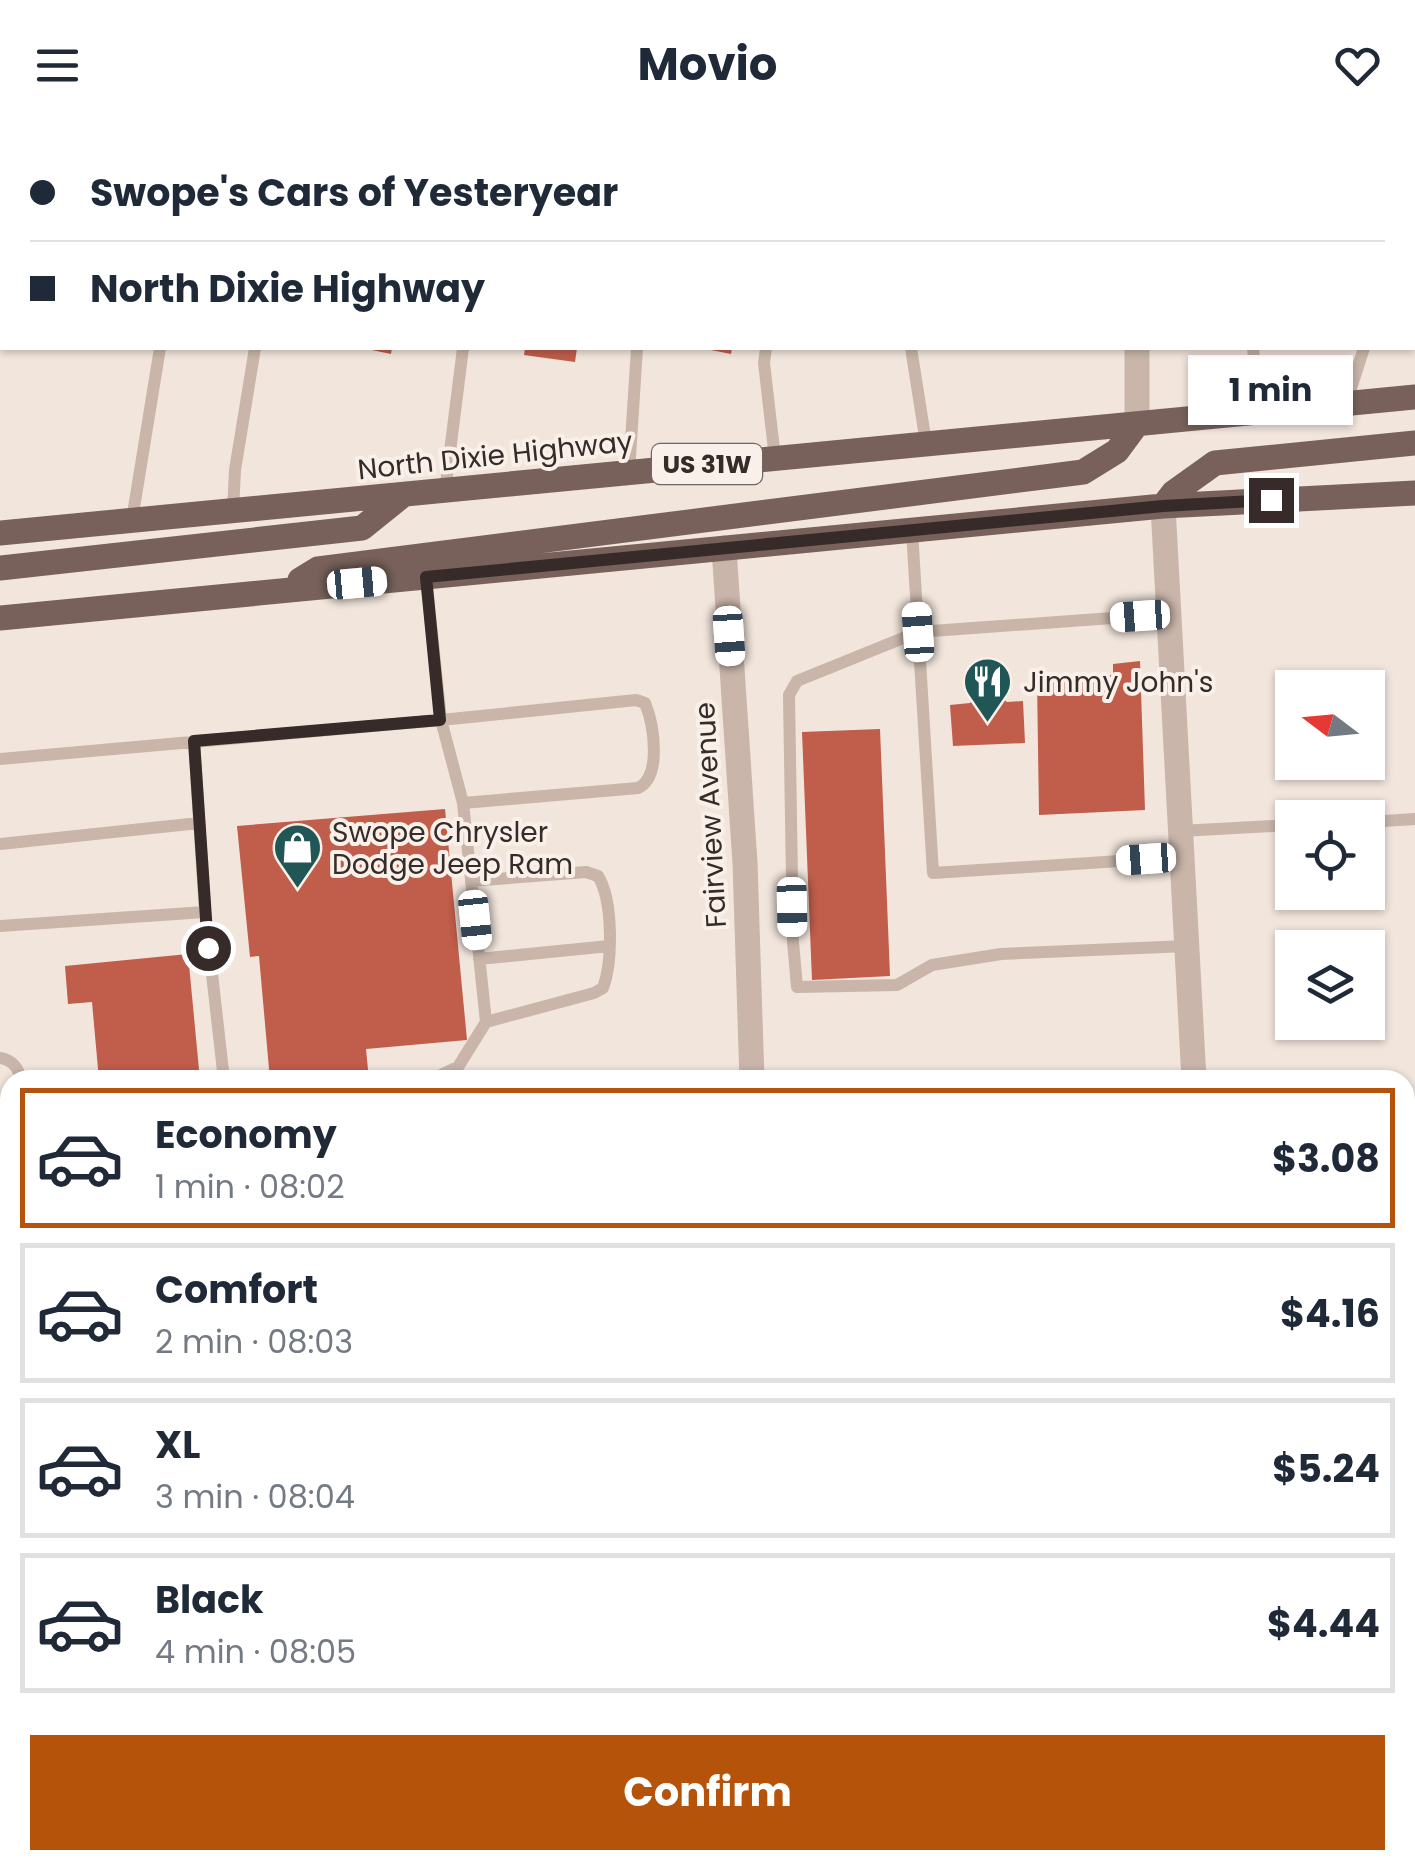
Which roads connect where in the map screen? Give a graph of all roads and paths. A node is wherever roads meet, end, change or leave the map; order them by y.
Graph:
1 (160, 350) edge
2 (255, 350) edge
3 (463, 350) edge
4 (637, 350) edge
5 (766, 350) edge
6 (911, 350) edge
7 (1137, 350) edge
8 (1254, 350) edge
9 (1363, 350) edge
10 (1415, 397) edge
11 (1346, 404) junction
12 (1259, 411) junction
13 (1137, 424) junction
14 (926, 443) junction
15 (1415, 443) edge
16 (774, 458) junction
17 (629, 472) junction
18 (445, 491) junction
19 (1415, 493) edge
20 (403, 495) junction
21 (1163, 506) junction
22 (233, 510) junction
23 (132, 520) junction
24 (912, 530) junction
25 (0, 533) edge
26 (724, 548) junction
27 (0, 568) edge
28 (426, 577) junction
29 (288, 589) junction
30 (1168, 614) junction
31 (0, 618) edge
32 (918, 632) junction
33 (440, 720) junction
34 (194, 741) junction
35 (0, 759) edge
36 (463, 803) junction
37 (1415, 819) edge
38 (1385, 821) edge
39 (199, 823) junction
40 (1275, 826) edge
41 (1180, 830) junction
42 (0, 844) edge
43 (1182, 857) junction
44 (471, 881) junction
45 (205, 912) junction
46 (0, 926) edge
47 (610, 946) junction
48 (1186, 946) junction
49 (479, 960) junction
50 (486, 1022) junction
51 (223, 1070) edge
52 (453, 1070) edge
53 (752, 1070) edge
54 (1193, 1070) edge

1 - 23 lane
2 - 22 lane
3 - 18 lane
4 - 17 lane
5 - 16 lane
6 - 14 lane
7 - 13 street
8 - 12 lane
9 - 11 lane
10 - 11 main road, North Dixie Highway / US 31W
11 - 12 main road, North Dixie Highway / US 31W
12 - 13 main road, North Dixie Highway / US 31W
13 - 14 main road, North Dixie Highway / US 31W
13 - 29 main road
14 - 16 main road, North Dixie Highway / US 31W
15 - 21 main road
16 - 17 main road, North Dixie Highway / US 31W
17 - 18 main road, North Dixie Highway / US 31W
18 - 20 main road, North Dixie Highway / US 31W
19 - 21 main road
20 - 22 main road, North Dixie Highway / US 31W
20 - 27 main road
21 - 24 main road
21 - 30 street
22 - 23 main road, North Dixie Highway / US 31W
23 - 25 main road, North Dixie Highway / US 31W
24 - 26 main road
24 - 32 lane
26 - 28 main road
26 - 53 street, Fairview Avenue
28 - 29 main road
28 - 33 lane
29 - 31 main road
30 - 32 lane
30 - 41 street
32 - 43 lane
32 - 48 lane
33 - 34 lane
33 - 36 lane
33 - 36 lane
34 - 35 lane
34 - 39 lane
36 - 44 lane
37 - 38 lane
39 - 42 lane
39 - 45 lane
40 - 41 lane
41 - 43 street
43 - 48 street
44 - 47 lane
44 - 49 lane
45 - 46 lane
45 - 51 lane
47 - 49 lane
47 - 50 lane
48 - 54 street
49 - 50 lane
50 - 52 lane

